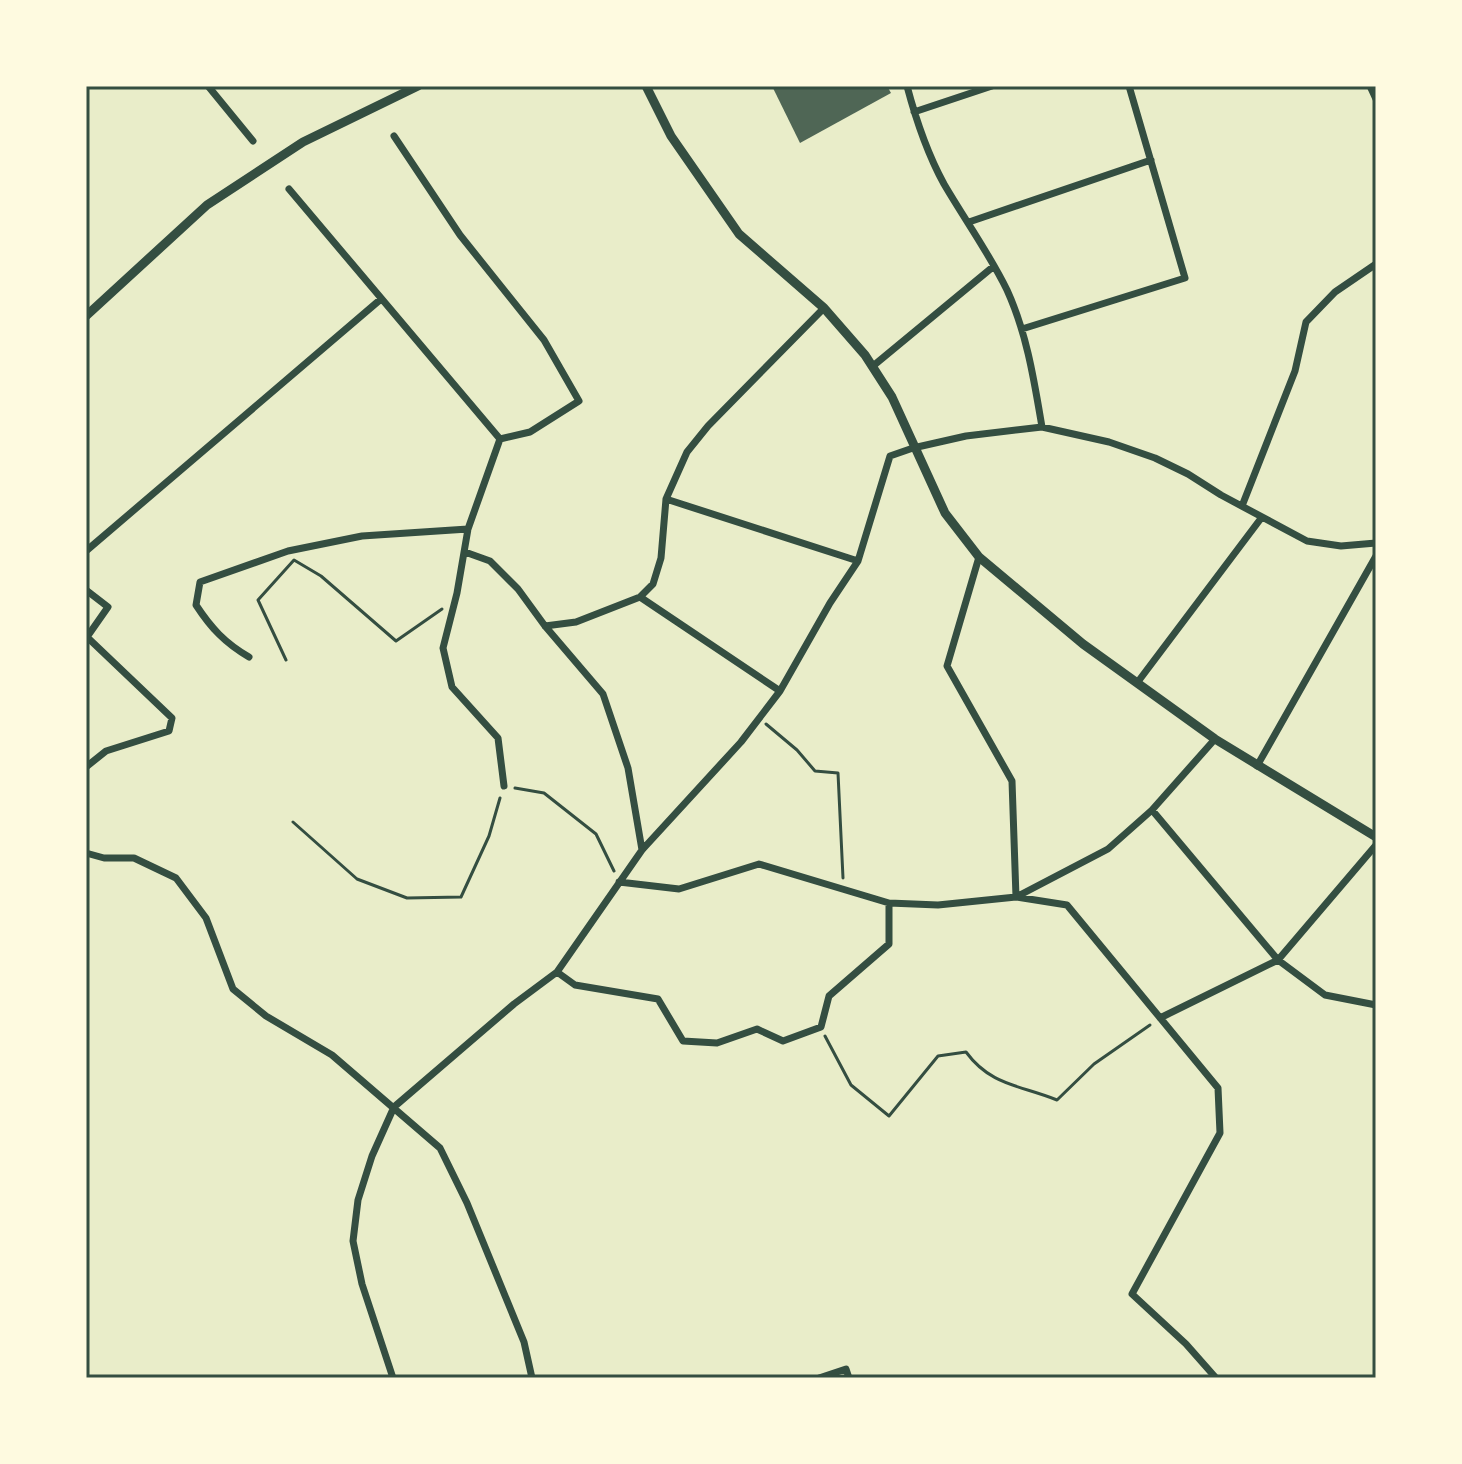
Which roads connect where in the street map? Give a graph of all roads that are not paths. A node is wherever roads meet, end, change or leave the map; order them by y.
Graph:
1 (208, 86) edge
2 (418, 86) edge
3 (646, 86) edge
4 (907, 86) edge
5 (992, 86) edge
6 (1129, 86) edge
7 (1370, 86) edge
8 (1376, 99) edge
9 (914, 112) junction
10 (394, 136) dead end
11 (253, 141) dead end
12 (1151, 160) junction
13 (289, 189) dead end
14 (969, 222) junction
15 (1376, 264) edge
16 (994, 266) junction
17 (381, 299) junction
18 (824, 308) junction
19 (86, 316) edge
20 (1022, 329) junction
21 (873, 366) junction
22 (1042, 427) junction
23 (500, 439) junction
24 (913, 448) junction
25 (666, 499) junction
26 (1242, 506) junction
27 (1262, 517) junction
28 (468, 529) junction
29 (1376, 543) edge
30 (86, 551) edge
31 (465, 552) junction
32 (1376, 556) edge
33 (979, 557) junction
34 (858, 561) junction
35 (86, 590) edge
36 (640, 597) junction
37 (545, 626) junction
38 (249, 657) dead end
39 (1137, 683) junction
40 (780, 691) junction
41 (1215, 739) junction
42 (1257, 766) junction
43 (86, 767) edge
44 (504, 786) road end
45 (1152, 810) junction
46 (1376, 837) edge
47 (1376, 845) edge
48 (642, 850) junction
49 (86, 853) edge
50 (619, 882) junction
51 (1016, 897) junction
52 (889, 903) junction
53 (1278, 960) junction
54 (557, 972) junction
55 (1376, 1005) edge
56 (1160, 1018) junction
57 (394, 1107) junction
58 (393, 1378) edge
59 (532, 1378) edge
60 (819, 1378) edge
61 (849, 1378) edge
62 (1216, 1378) edge

1 - 11 street
2 - 19 street
3 - 18 street
4 - 9 street
5 - 9 street
6 - 12 street
7 - 8 street
9 - 14 street
10 - 23 street
12 - 14 street
12 - 20 street
13 - 17 street
14 - 16 street
15 - 26 street
16 - 20 street
16 - 21 street
17 - 23 street
17 - 30 street
18 - 21 street
18 - 25 street
20 - 22 street
21 - 24 street
22 - 24 street
22 - 26 street
23 - 28 street
24 - 33 street
24 - 34 street
25 - 34 street
25 - 36 street
26 - 27 street
27 - 29 street
27 - 39 street
28 - 31 street
28 - 38 street
31 - 37 street
31 - 44 street
32 - 42 street
33 - 39 street
33 - 51 street
34 - 40 street
35 - 43 street
36 - 37 street
36 - 40 street
37 - 48 street
39 - 41 street
40 - 48 street
41 - 42 street
41 - 45 street
42 - 46 street
45 - 51 street
45 - 53 street
47 - 53 street
48 - 50 street
49 - 57 street
50 - 52 street
50 - 54 street
51 - 52 street
51 - 56 street
52 - 54 street
53 - 55 street
53 - 56 street
54 - 57 street
56 - 62 street
57 - 58 street
57 - 59 street
60 - 61 street

